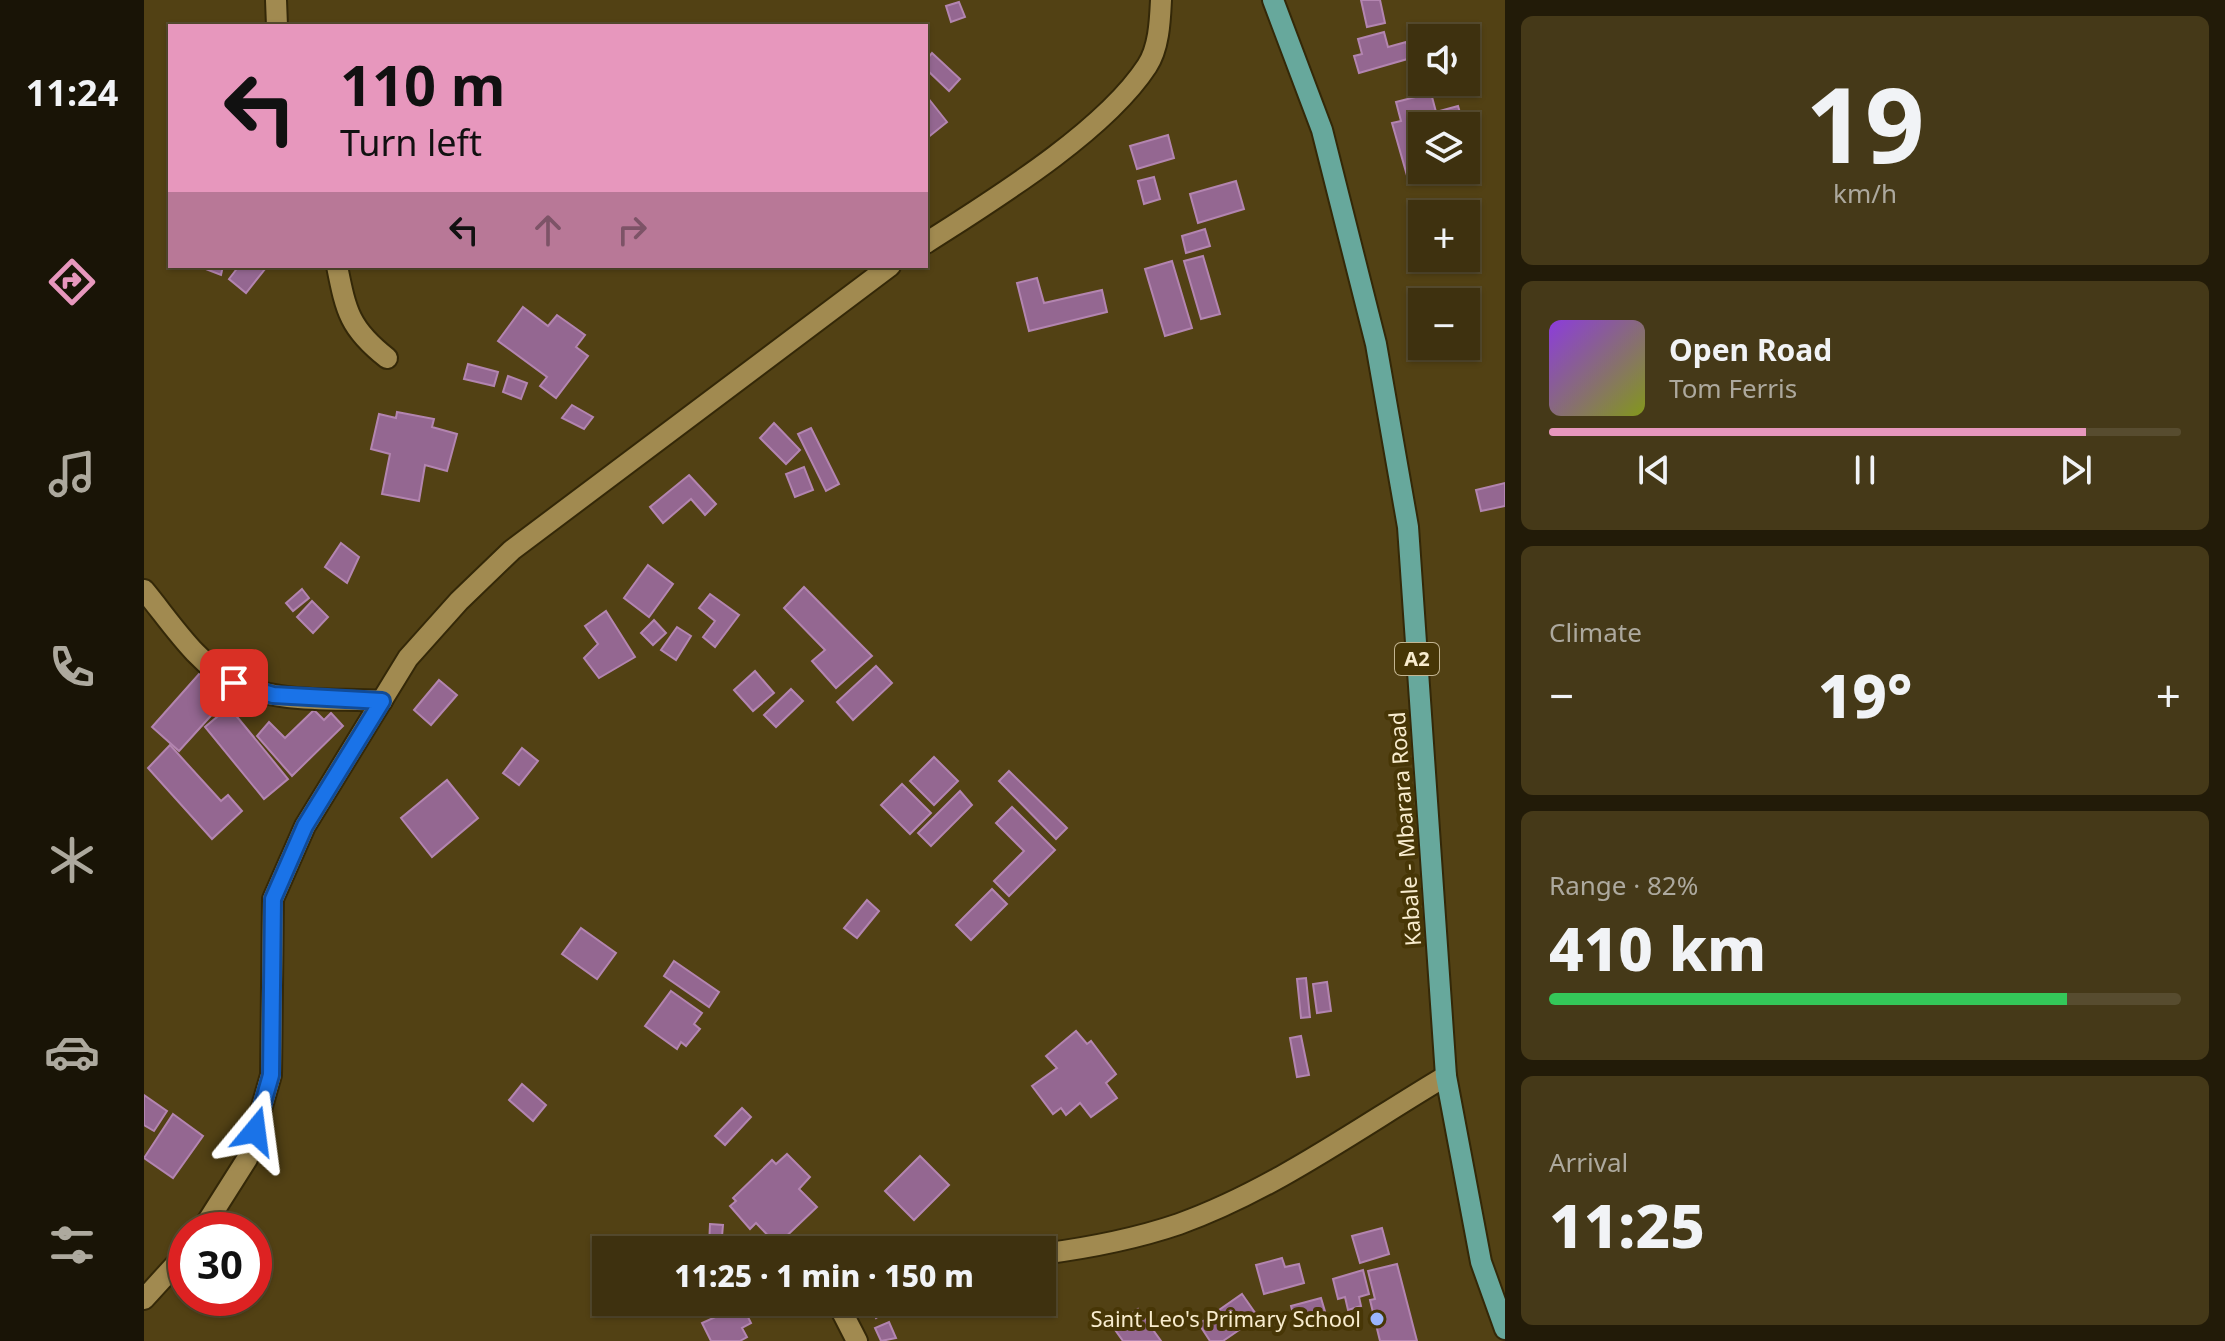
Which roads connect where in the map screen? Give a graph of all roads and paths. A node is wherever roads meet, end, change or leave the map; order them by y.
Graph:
1 (276, 0) edge
2 (1161, 0) edge
3 (1273, 0) edge
4 (277, 24) edge
5 (928, 242) edge
6 (337, 268) edge
7 (887, 268) edge
8 (387, 358) dead end
9 (144, 590) edge
10 (382, 701) junction
11 (1446, 1076) junction
12 (213, 1212) edge
13 (1056, 1252) edge
14 (168, 1273) edge
15 (144, 1299) edge
16 (844, 1316) edge
17 (1505, 1329) edge
18 (857, 1341) edge

1 - 4 street
2 - 5 street
3 - 11 main road, Kabale - Mbarara Road / A2
6 - 8 street
7 - 10 street
9 - 10 street
10 - 12 street
11 - 13 street
11 - 17 main road, Kabale - Mbarara Road / A2
14 - 15 street
16 - 18 street

